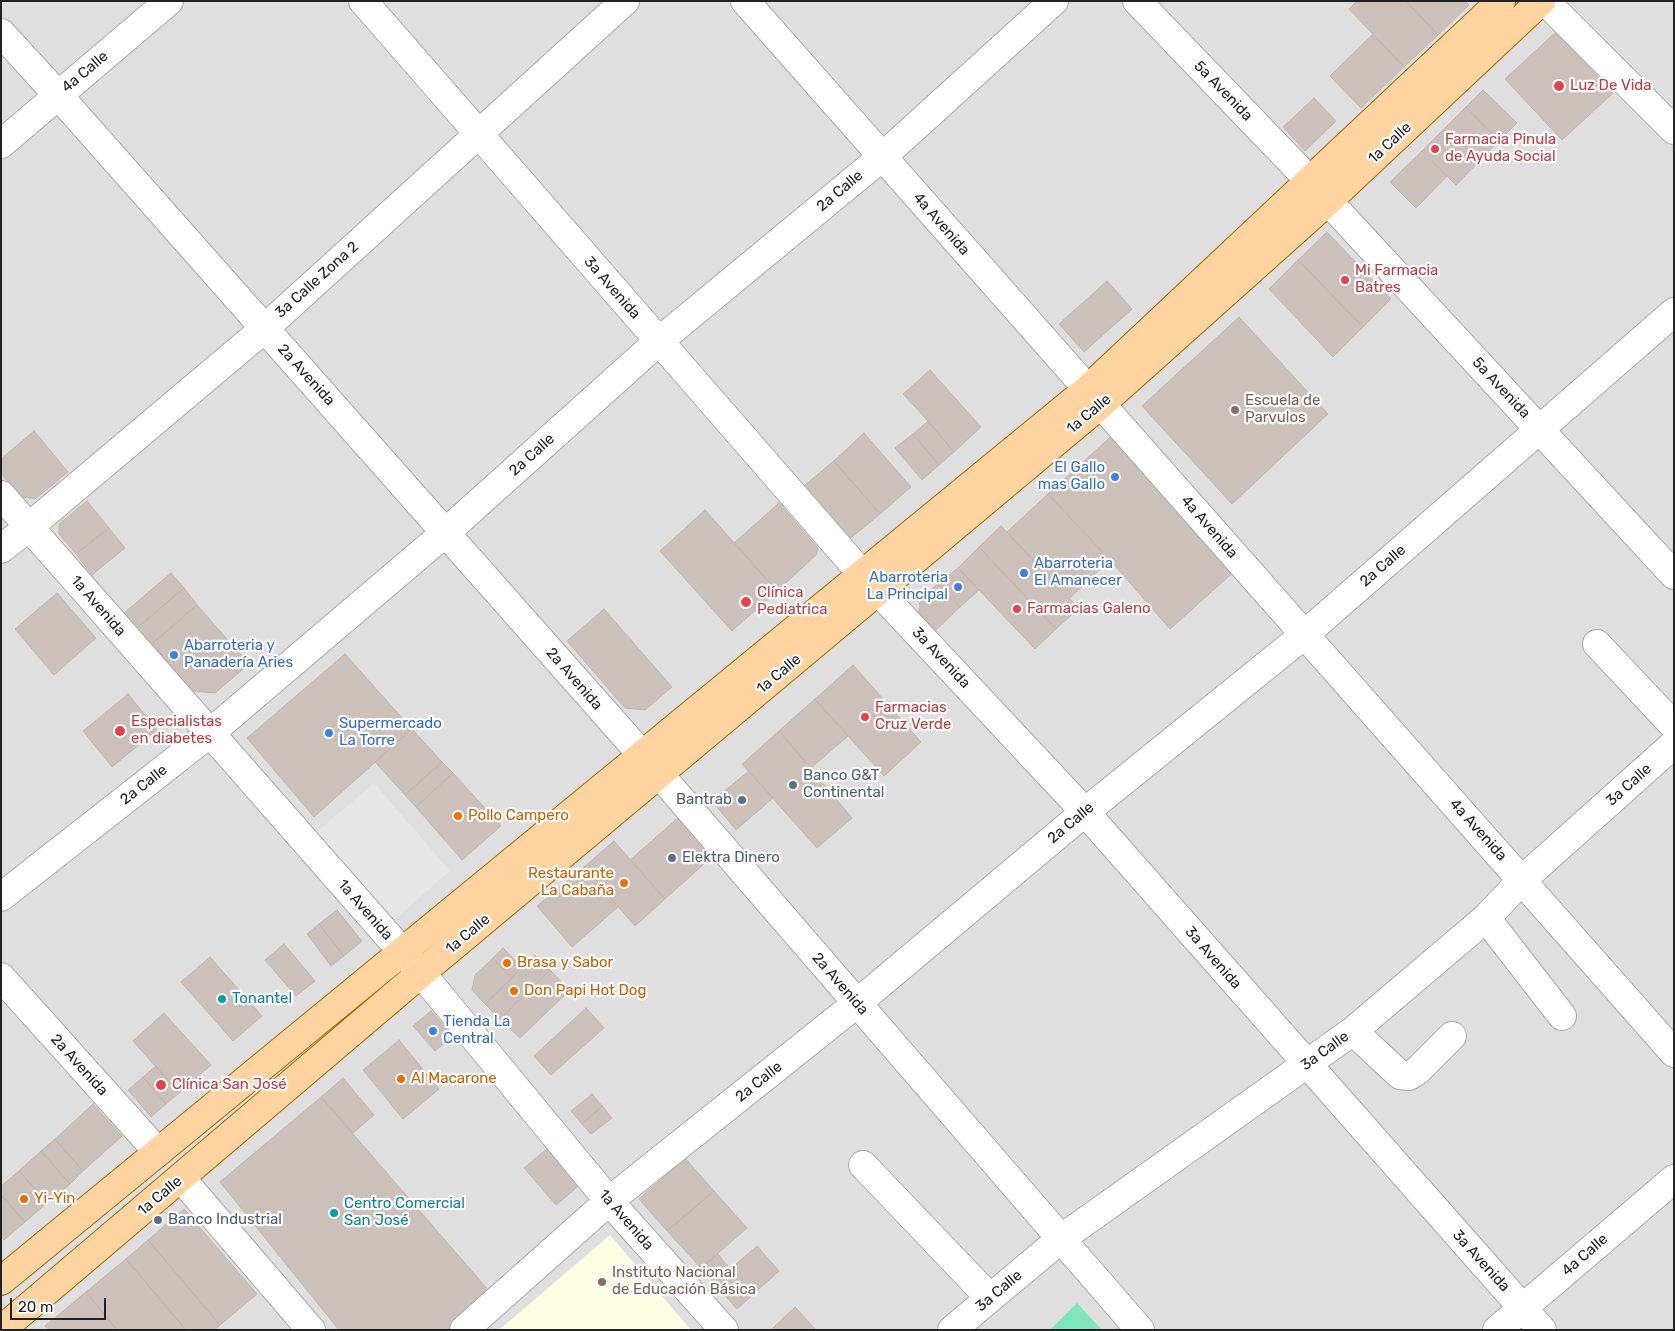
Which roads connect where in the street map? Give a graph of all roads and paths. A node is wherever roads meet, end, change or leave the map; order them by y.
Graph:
1 (169, 1) edge
2 (363, 1) edge
3 (625, 1) edge
4 (745, 1) edge
5 (1054, 1) edge
6 (1137, 1) edge
7 (1501, 1) edge
8 (1541, 1) edge
9 (1545, 1) edge
10 (1, 33) edge
11 (58, 95) junction
12 (1674, 130) edge
13 (478, 133) junction
14 (1, 144) edge
15 (882, 156) junction
16 (1310, 181) junction
17 (1328, 201) junction
18 (1674, 312) edge
19 (264, 328) junction
20 (659, 341) junction
21 (1094, 397) junction
22 (1540, 430) junction
23 (1, 495) edge
24 (29, 527) junction
25 (445, 533) junction
26 (1, 549) edge
27 (1674, 575) edge
28 (870, 582) junction
29 (1304, 634) junction
30 (1597, 644) dead end
31 (1674, 726) edge
32 (210, 733) junction
33 (1674, 744) edge
34 (650, 765) junction
35 (1085, 812) junction
36 (1522, 880) junction
37 (1, 897) edge
38 (1486, 918) junction
39 (402, 952) junction
40 (422, 973) junction
41 (1, 977) edge
42 (856, 1004) junction
43 (1562, 1016) dead end
44 (1353, 1031) junction
45 (1452, 1036) dead end
46 (1674, 1053) edge
47 (1307, 1064) junction
48 (158, 1152) junction
49 (863, 1164) dead end
50 (182, 1178) junction
51 (1674, 1179) edge
52 (610, 1202) junction
53 (1062, 1238) junction
54 (1, 1281) edge
55 (990, 1298) junction
56 (1523, 1308) junction
57 (1, 1330) edge
58 (311, 1330) edge
59 (464, 1330) edge
60 (724, 1330) edge
61 (952, 1330) edge
62 (1140, 1330) edge
63 (1497, 1330) edge
64 (1542, 1330) edge

1 - 11 street, 4a Calle
2 - 13 street, 3a Avenida
3 - 13 street, 3a Calle Zona 2
4 - 15 street, 4a Avenida
5 - 15 street, 2a Calle
6 - 16 street, 5a Avenida
7 - 16 main road, 1a Calle
8 - 17 main road, 1a Calle
9 - 12 street
10 - 11 street, 2a Avenida
11 - 14 street, 4a Calle
11 - 19 street, 2a Avenida
13 - 19 street, 3a Calle Zona 2
13 - 20 street, 3a Avenida
15 - 20 street, 2a Calle
15 - 21 street, 4a Avenida
16 - 21 main road, 1a Calle
17 - 21 main road, 1a Calle
17 - 22 street, 5a Avenida
18 - 22 street, 2a Calle
19 - 24 street, 3a Calle Zona 2
19 - 25 street, 2a Avenida
20 - 25 street, 2a Calle
20 - 28 street, 3a Avenida
21 - 28 main road, 1a Calle
21 - 29 street, 4a Avenida
22 - 27 street, 5a Avenida
22 - 29 street, 2a Calle
23 - 24 street, 1a Avenida
24 - 26 street, 3a Calle Zona 2
24 - 32 street, 1a Avenida
25 - 32 street, 2a Calle
25 - 34 street, 2a Avenida
28 - 34 main road, 1a Calle
28 - 35 street, 3a Avenida
29 - 35 street, 2a Calle
29 - 36 street, 4a Avenida
30 - 31 street
32 - 37 street, 2a Calle
32 - 39 street, 1a Avenida
33 - 36 street, 3a Calle
34 - 39 main road, 1a Calle
34 - 40 main road, 1a Calle
34 - 42 street, 2a Avenida
35 - 42 street, 2a Calle
35 - 47 street, 3a Avenida
36 - 38 street, 3a Calle
36 - 46 street, 4a Avenida
38 - 43 street
38 - 44 street, 3a Calle
39 - 40 street, 1a Avenida
39 - 48 main road, 1a Calle
40 - 50 main road, 1a Calle
40 - 52 street, 1a Avenida
41 - 48 street, 2a Avenida
42 - 52 street, 2a Calle
42 - 53 street, 2a Avenida
44 - 45 street
44 - 47 street, 3a Calle
47 - 53 street, 3a Calle
47 - 56 street, 3a Avenida
48 - 54 main road, 1a Calle
49 - 55 street
50 - 57 main road, 1a Calle
50 - 58 street
51 - 56 street, 4a Calle
52 - 59 street, 2a Calle
52 - 60 street, 1a Avenida
53 - 55 street, 3a Calle
53 - 62 street, 2a Avenida
55 - 61 street, 3a Calle
56 - 63 street, 4a Calle
56 - 64 street, 3a Avenida

